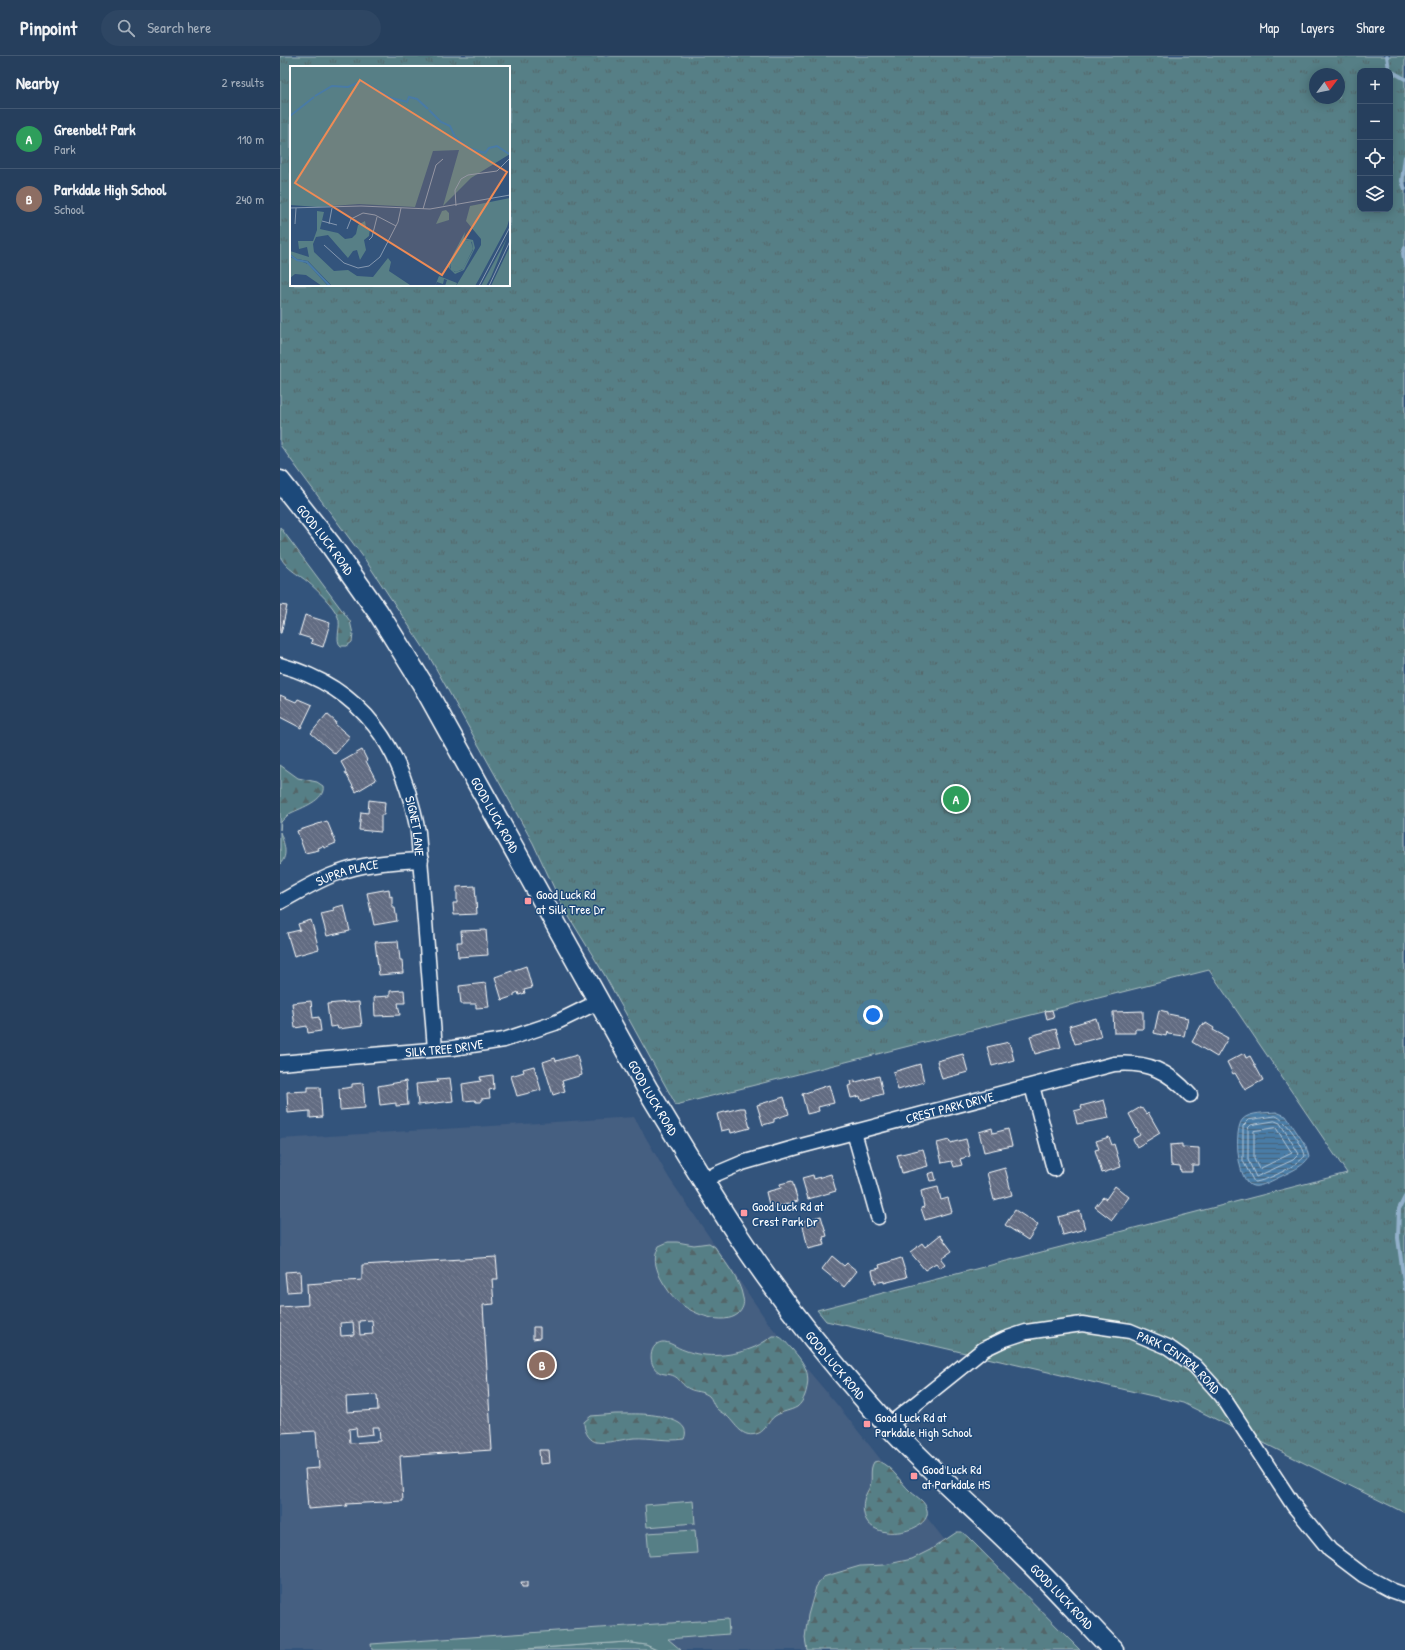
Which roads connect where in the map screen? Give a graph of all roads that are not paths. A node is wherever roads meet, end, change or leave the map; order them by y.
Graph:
1 (280, 481) edge
2 (280, 665) edge
3 (421, 860) junction
4 (280, 902) edge
5 (600, 1001) junction
6 (435, 1049) junction
7 (280, 1063) edge
8 (1032, 1086) junction
9 (1190, 1095) dead end
10 (854, 1132) junction
11 (1054, 1169) dead end
12 (704, 1181) junction
13 (878, 1217) dead end
14 (888, 1426) junction
15 (1405, 1595) edge
16 (1113, 1650) edge

1 - 5 main road, GOOD LUCK ROAD
2 - 3 street, SIGNET LANE
3 - 4 street, SUPRA PLACE
3 - 6 street, SIGNET LANE
5 - 6 street, SILK TREE DRIVE
5 - 12 main road, GOOD LUCK ROAD
6 - 7 street, SILK TREE DRIVE
8 - 9 street, CREST PARK DRIVE
8 - 10 street, CREST PARK DRIVE
8 - 11 street
10 - 12 street, CREST PARK DRIVE
10 - 13 street
12 - 14 main road, GOOD LUCK ROAD
14 - 15 street, PARK CENTRAL ROAD
14 - 16 main road, GOOD LUCK ROAD

